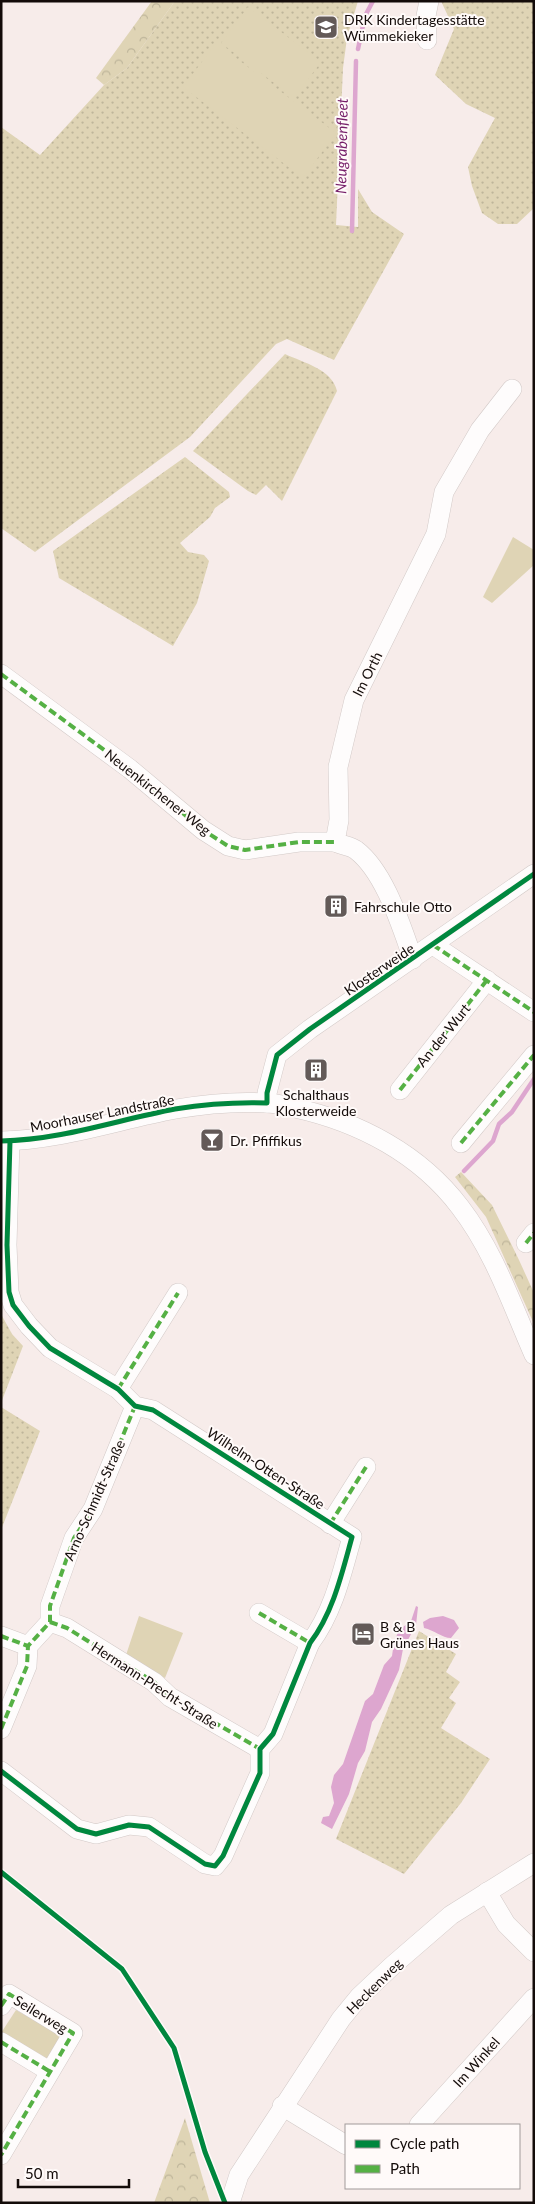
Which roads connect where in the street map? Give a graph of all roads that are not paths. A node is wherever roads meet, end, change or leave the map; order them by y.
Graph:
1 (429, 1) edge
2 (428, 40) dead end
3 (512, 389) dead end
4 (1, 674) edge
5 (335, 842) junction
6 (534, 874) edge
7 (433, 945) junction
8 (413, 959) junction
9 (487, 980) junction
10 (534, 1012) edge
11 (534, 1055) edge
12 (400, 1090) dead end
13 (268, 1102) junction
14 (6, 1141) edge
15 (461, 1143) dead end
16 (178, 1293) dead end
17 (534, 1355) edge
18 (118, 1389) junction
19 (135, 1406) junction
20 (366, 1467) dead end
21 (330, 1524) junction
22 (259, 1614) dead end
23 (50, 1622) junction
24 (1, 1636) edge
25 (310, 1644) junction
26 (28, 1646) junction
27 (1, 1729) edge
28 (260, 1749) junction
29 (1, 1771) edge
30 (534, 1864) edge
31 (487, 1892) junction
32 (534, 1952) edge
33 (534, 1998) edge
34 (1, 2006) edge
35 (1, 2042) edge
36 (49, 2071) junction
37 (282, 2106) junction
38 (420, 2124) edge
39 (345, 2144) edge
40 (1, 2155) edge
41 (230, 2203) edge

1 - 2 street
3 - 5 street, Im Orth
4 - 5 street, Neuenkirchener Weg
5 - 8 street
6 - 7 street, Klosterweide
7 - 8 street, Klosterweide
7 - 9 street
8 - 13 street, Klosterweide
9 - 10 street
9 - 12 street, An der Wurt
11 - 15 street
13 - 14 street, Moorhauser Landstraße
13 - 17 street, Moorhauser Landstraße
14 - 18 street, Wilhelm-Otten-Straße
16 - 18 street
18 - 19 street, Wilhelm-Otten-Straße
19 - 21 street, Wilhelm-Otten-Straße
19 - 23 street, Arno-Schmidt-Straße
20 - 21 street, Wilhelm-Otten-Straße
21 - 25 street, Wilhelm-Otten-Straße
22 - 25 street
23 - 26 street
23 - 28 street, Hermann-Precht-Straße
24 - 26 street
25 - 28 street, Wilhelm-Otten-Straße
26 - 27 street
28 - 29 street
30 - 31 street, Heckenweg
31 - 32 street
31 - 37 street, Heckenweg
33 - 38 street, Im Winkel
34 - 36 street, Seilerweg
35 - 36 street
36 - 40 street, Seilerweg
37 - 39 street
37 - 41 street, Heckenweg

